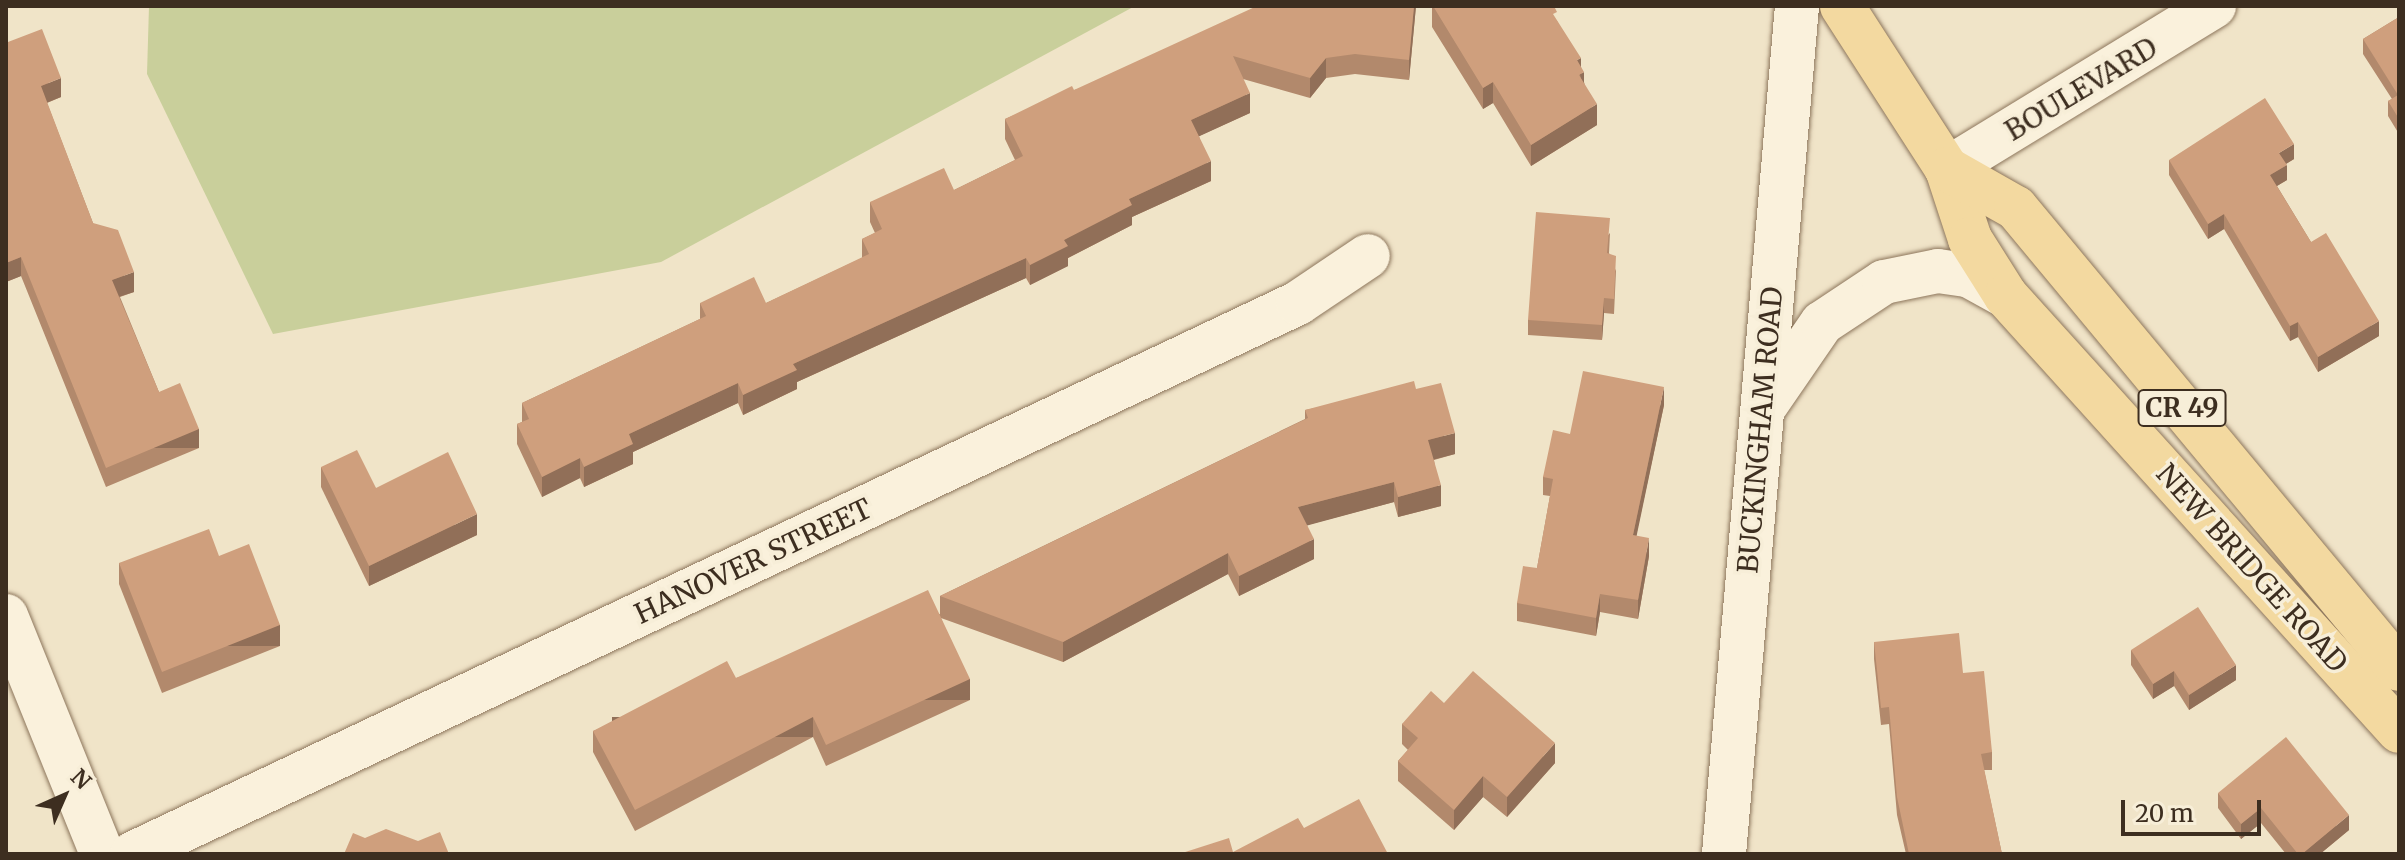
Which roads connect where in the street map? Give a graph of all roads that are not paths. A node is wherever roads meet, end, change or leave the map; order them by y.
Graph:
1 (1797, 6) edge
2 (1842, 6) edge
3 (2214, 6) edge
4 (1947, 169) junction
5 (1368, 256) dead end
6 (2006, 296) junction
7 (1762, 411) junction
8 (6, 616) edge
9 (2399, 669) edge
10 (2399, 731) edge
11 (102, 854) edge
12 (132, 854) edge
13 (1724, 854) edge

1 - 7 street, BUCKINGHAM ROAD
2 - 4 main road, NEW BRIDGE ROAD / CR 49
3 - 4 street, BOULEVARD
4 - 6 main road, NEW BRIDGE ROAD / CR 49
4 - 9 main road, NEW BRIDGE ROAD / CR 49
5 - 12 street, HANOVER STREET
6 - 7 street
6 - 10 main road, NEW BRIDGE ROAD / CR 49
7 - 13 street, BUCKINGHAM ROAD
8 - 11 street

